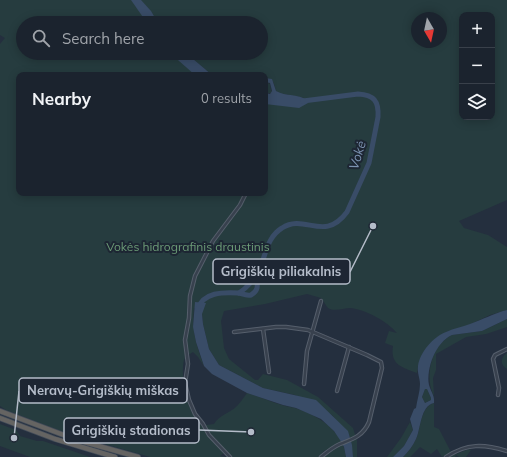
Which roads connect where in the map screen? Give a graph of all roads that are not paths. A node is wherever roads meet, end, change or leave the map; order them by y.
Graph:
1 (244, 196) edge
2 (321, 301) dead end
3 (263, 329) junction
4 (312, 330) junction
5 (234, 332) dead end
6 (348, 347) junction
7 (507, 349) edge
8 (269, 372) dead end
9 (304, 384) dead end
10 (337, 391) dead end
11 (498, 395) dead end
12 (0, 410) edge
13 (0, 418) edge
14 (507, 451) edge
15 (115, 457) edge
16 (138, 457) edge
17 (230, 457) edge
18 (321, 457) edge
19 (446, 457) edge

1 - 17 street
2 - 4 street
3 - 4 street
3 - 5 street
3 - 8 street
4 - 6 street
4 - 9 street
6 - 10 street
6 - 18 street
7 - 11 street
12 - 16 highway
13 - 15 highway
14 - 19 street

